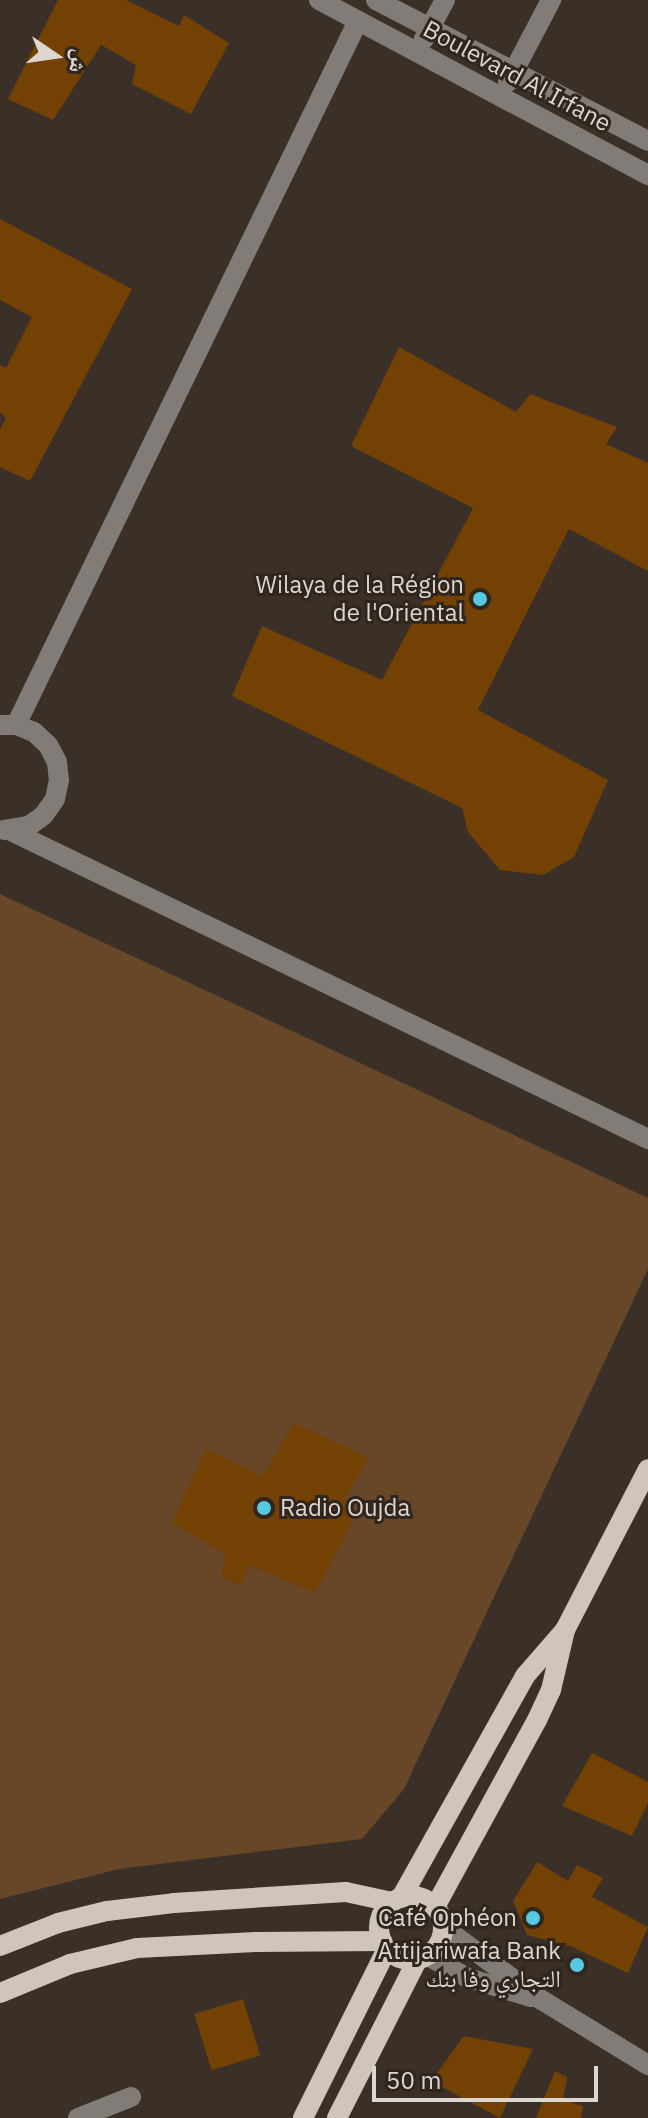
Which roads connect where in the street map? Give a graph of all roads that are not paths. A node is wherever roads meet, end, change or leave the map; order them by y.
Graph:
1 (319, 0) edge
2 (376, 0) edge
3 (445, 0) edge
4 (551, 0) edge
5 (358, 21) junction
6 (430, 28) junction
7 (416, 52) junction
8 (513, 71) junction
9 (500, 96) junction
10 (648, 141) edge
11 (648, 175) edge
12 (8, 725) edge
13 (5, 830) edge
14 (648, 1139) edge
15 (645, 1482) edge
16 (565, 1630) junction
17 (396, 1900) junction
18 (435, 1907) junction
19 (443, 1927) junction
20 (384, 1945) junction
21 (0, 1946) edge
22 (422, 1958) junction
23 (0, 1993) edge
24 (540, 1999) junction
25 (648, 2065) edge
26 (131, 2097) dead end
27 (78, 2118) edge
28 (303, 2118) edge
29 (337, 2118) edge

1 - 5 street, Boulevard Al Irfane
2 - 6 street, Boulevard Al Irfane
3 - 6 street
4 - 8 street
5 - 7 street, Boulevard Al Irfane
5 - 12 street
6 - 7 street
6 - 8 street, Boulevard Al Irfane
7 - 9 street, Boulevard Al Irfane
8 - 9 street
8 - 10 street, Boulevard Al Irfane
9 - 11 street, Boulevard Al Irfane
12 - 13 street
13 - 14 street
15 - 16 main road
16 - 17 main road
16 - 18 main road
17 - 18 main road
17 - 20 main road
17 - 21 main road
18 - 19 main road
19 - 22 main road
19 - 24 street
20 - 22 main road
20 - 23 main road
20 - 28 main road
22 - 24 street
22 - 29 main road
24 - 25 street
26 - 27 street

